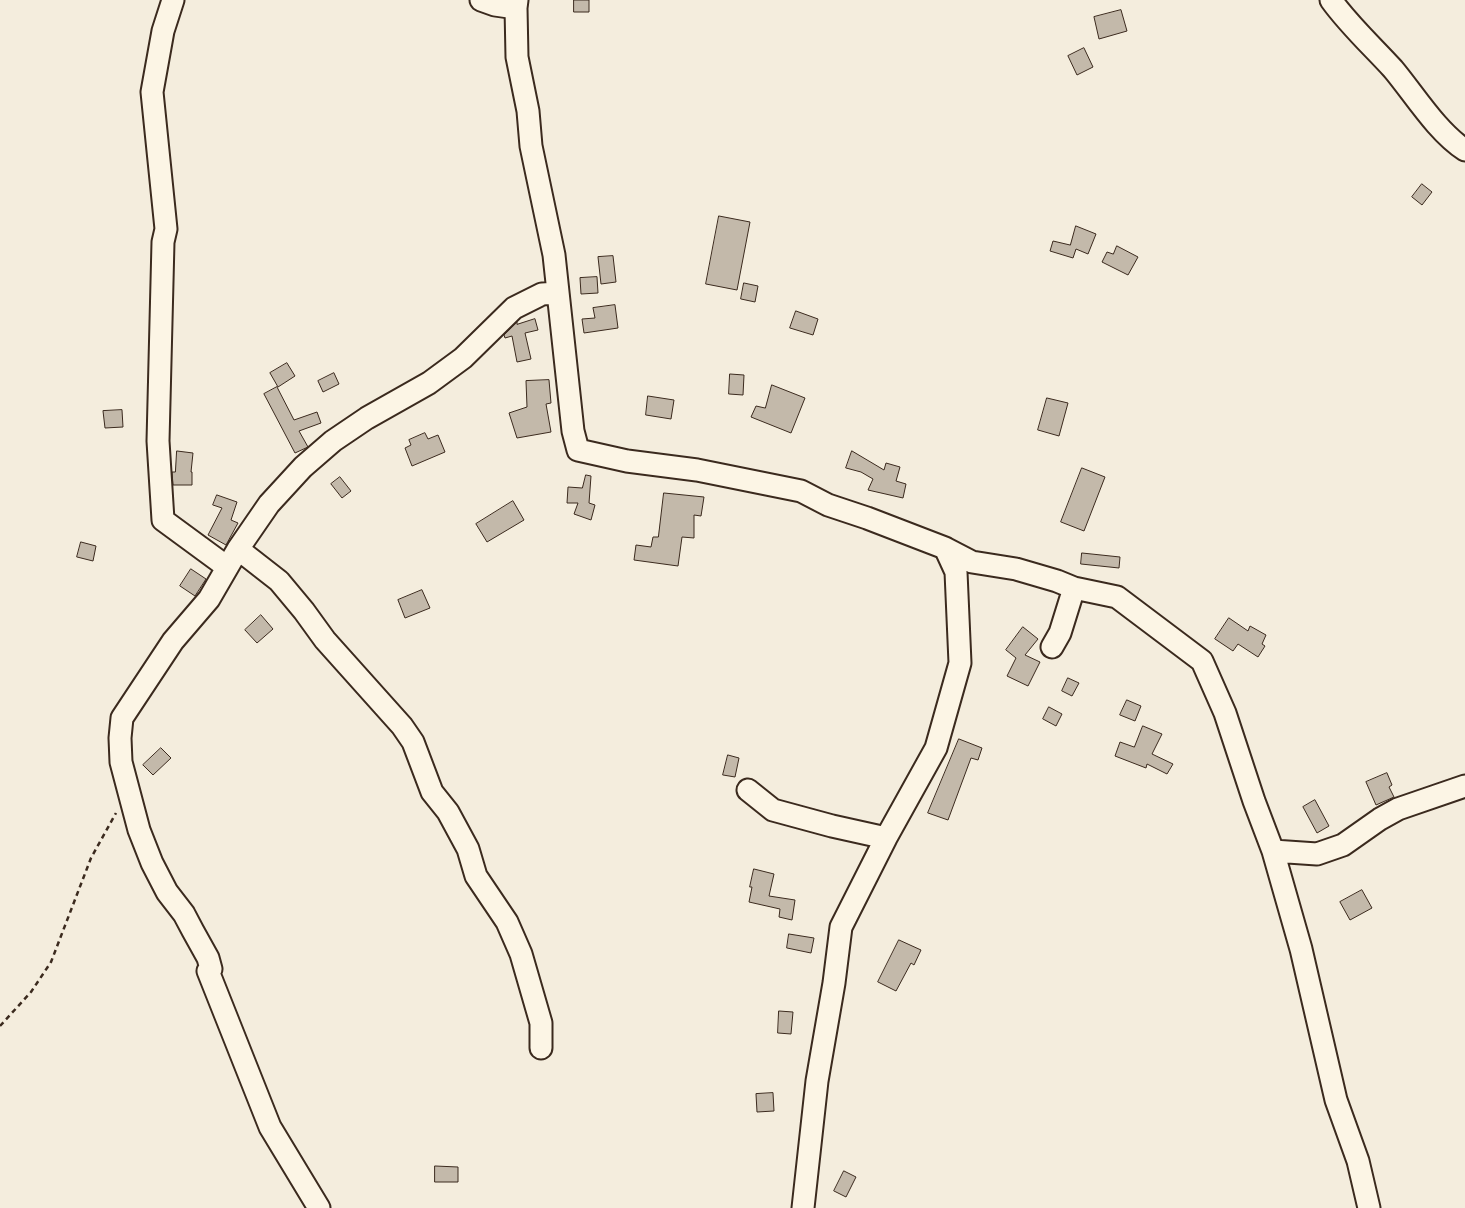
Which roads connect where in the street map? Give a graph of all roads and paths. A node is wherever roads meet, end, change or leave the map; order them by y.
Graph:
1 (173, 0) edge
2 (481, 0) edge
3 (1330, 0) edge
4 (517, 4) edge
5 (1465, 150) edge
6 (558, 293) junction
7 (945, 548) junction
8 (238, 549) junction
9 (227, 567) junction
10 (1074, 588) junction
11 (1052, 647) dead end
12 (1465, 786) edge
13 (128, 790) junction
14 (748, 790) dead end
15 (886, 838) junction
16 (1274, 851) junction
17 (0, 1026) edge
18 (541, 1048) dead end
19 (319, 1208) edge
20 (803, 1208) edge
21 (1368, 1208) edge

1 - 9 street
2 - 4 street
3 - 5 street
4 - 6 street
6 - 7 street
6 - 8 street
7 - 10 street
7 - 15 street
8 - 9 street
8 - 18 street
9 - 13 street
10 - 11 street
10 - 16 street
12 - 16 street
13 - 17 path
13 - 19 street
14 - 15 street
15 - 20 street
16 - 21 street

